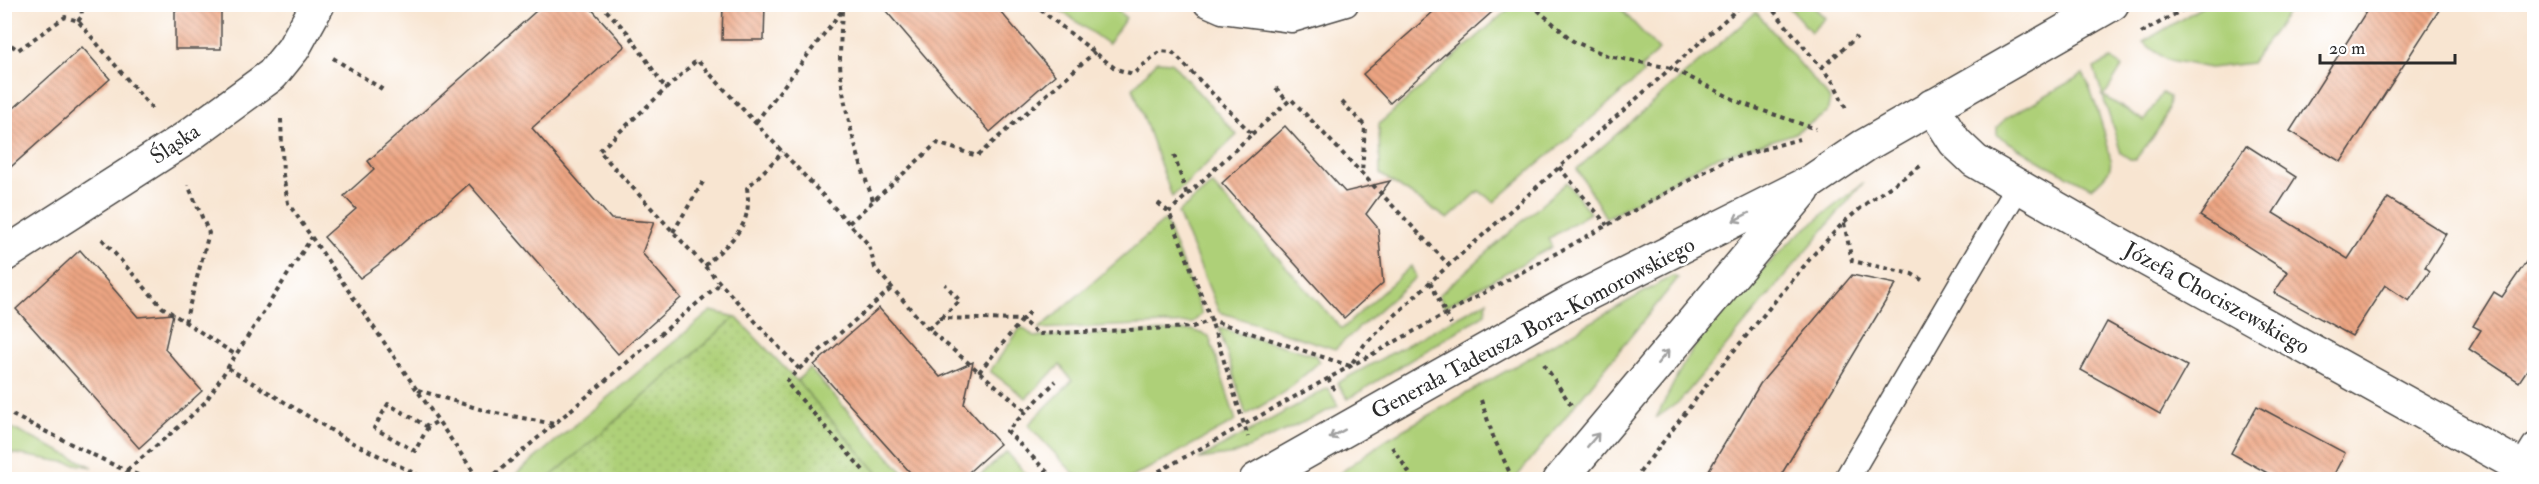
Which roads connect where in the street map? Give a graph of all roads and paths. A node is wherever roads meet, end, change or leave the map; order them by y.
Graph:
1 (81, 4) edge
2 (318, 4) edge
3 (600, 4) edge
4 (847, 4) edge
5 (1033, 4) edge
6 (1206, 4) edge
7 (1346, 4) edge
8 (1531, 4) edge
9 (1743, 4) edge
10 (1768, 4) edge
11 (2112, 4) edge
12 (2193, 4) edge
13 (842, 11) junction
14 (78, 21) junction
15 (1857, 36) dead end
16 (2133, 38) dead end
17 (5, 40) edge
18 (1095, 52) junction
19 (330, 56) dead end
20 (1671, 68) junction
21 (1821, 68) junction
22 (1276, 88) dead end
23 (666, 89) junction
24 (385, 92) dead end
25 (1288, 102) junction
26 (1342, 102) dead end
27 (1932, 106) junction
28 (280, 110) dead end
29 (1848, 112) junction
30 (1837, 118) dead end
31 (161, 119) dead end
32 (756, 122) junction
33 (1827, 124) dead end
34 (1816, 129) junction
35 (1252, 134) junction
36 (1955, 142) junction
37 (1864, 146) junction
38 (783, 152) junction
39 (1174, 155) dead end
40 (1559, 167) junction
41 (1362, 173) junction
42 (1812, 181) junction
43 (703, 182) dead end
44 (187, 183) dead end
45 (2018, 186) junction
46 (1888, 188) junction
47 (1187, 195) junction
48 (873, 200) junction
49 (1158, 203) dead end
50 (1169, 212) junction
51 (1844, 222) junction
52 (849, 224) junction
53 (1607, 225) junction
54 (95, 231) dead end
55 (673, 232) junction
56 (312, 237) junction
57 (4, 255) edge
58 (1449, 265) junction
59 (705, 266) junction
60 (1430, 282) junction
61 (721, 283) junction
62 (945, 284) dead end
63 (892, 288) junction
64 (1951, 298) junction
65 (1031, 311) dead end
66 (1445, 314) junction
67 (939, 318) junction
68 (1022, 320) junction
69 (1211, 320) junction
70 (185, 322) junction
71 (1454, 328) dead end
72 (927, 329) junction
73 (236, 356) junction
74 (1542, 362) dead end
75 (1350, 366) junction
76 (228, 368) junction
77 (799, 369) junction
78 (979, 372) junction
79 (1056, 381) dead end
80 (417, 390) junction
81 (1480, 397) dead end
82 (1573, 408) dead end
83 (4, 411) edge
84 (1026, 411) junction
85 (438, 421) junction
86 (554, 424) junction
87 (1243, 425) junction
88 (428, 427) junction
89 (1387, 439) dead end
90 (2530, 462) edge
91 (126, 470) junction
92 (863, 470) dead end
93 (152, 480) edge
94 (428, 480) edge
95 (479, 480) edge
96 (488, 480) edge
97 (1052, 480) edge
98 (1143, 480) edge
99 (1256, 480) edge
100 (1414, 480) edge
101 (1513, 480) edge
102 (1560, 480) edge
103 (1634, 480) edge
104 (1846, 480) edge

1 - 14 path
2 - 57 street, Śląska
3 - 23 path
4 - 13 path
5 - 18 path
6 - 7 lane
8 - 20 path
9 - 20 path
10 - 21 path
11 - 27 street, Generała Tadeusza Bora-Komorowskiego
12 - 16 path
13 - 32 path
13 - 48 path
14 - 17 path
14 - 31 path
15 - 21 path
18 - 35 path
18 - 48 path
19 - 24 path
20 - 34 path
20 - 40 path
21 - 29 path
22 - 25 path
23 - 32 path
23 - 55 path
25 - 35 path
25 - 41 path
26 - 41 path
27 - 36 street, Józefa Chociszewskiego
27 - 37 street, Generała Tadeusza Bora-Komorowskiego
28 - 56 path
29 - 30 path
29 - 37 path
32 - 38 path
33 - 34 path
34 - 53 path
35 - 47 path
36 - 45 street, Józefa Chociszewskiego
36 - 46 path
37 - 42 street, Generała Tadeusza Bora-Komorowskiego
37 - 46 path
38 - 52 path
38 - 59 path
39 - 47 path
40 - 53 path
40 - 58 path
41 - 58 path
42 -> 99 street, Generała Tadeusza Bora-Komorowskiego
102 -> 42 street, Generała Tadeusza Bora-Komorowskiego
43 - 55 path
44 - 70 path
45 - 64 lane
45 - 90 street, Józefa Chociszewskiego
46 - 51 path
47 - 50 path
48 - 52 path
49 - 50 path
50 - 69 path
51 - 64 path
51 - 103 path
52 - 63 path
53 - 66 path
54 - 70 path
55 - 59 path
56 - 73 path
56 - 80 path
58 - 60 path
59 - 61 path
60 - 66 path
60 - 75 path
61 - 77 path
61 - 86 path
62 - 67 path
63 - 72 path
63 - 77 path
64 - 104 lane
65 - 68 path
66 - 71 path
66 - 75 path
67 - 68 path
67 - 72 path
68 - 69 path
68 - 78 path
69 - 75 path
69 - 87 path
70 - 73 path
72 - 78 path
73 - 76 path
74 - 82 path
75 - 87 path
76 - 91 path
76 - 94 path
77 - 92 path
78 - 84 path
79 - 84 path
80 - 85 path
80 - 86 path
81 - 101 path
83 - 91 path
84 - 97 path
85 - 88 path
85 - 95 path
86 - 96 path
87 - 98 path
88 - 88 path
89 - 100 path
91 - 93 path

